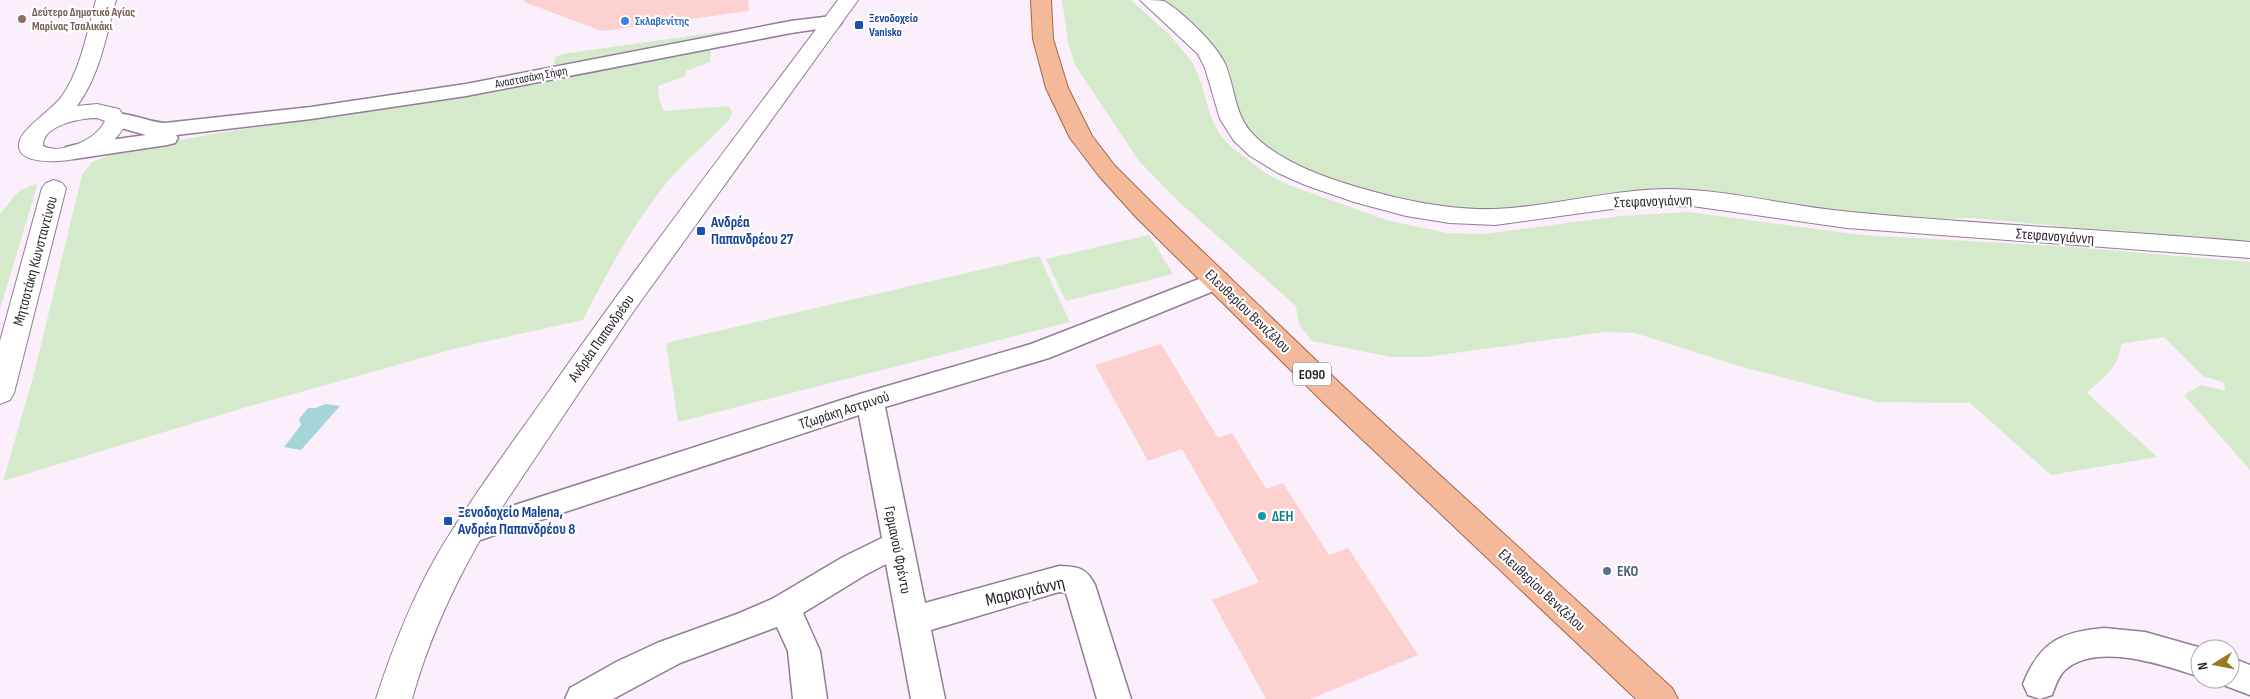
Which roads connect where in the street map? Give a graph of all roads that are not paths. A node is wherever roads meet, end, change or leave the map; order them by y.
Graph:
1 (106, 0) edge
2 (848, 0) edge
3 (1042, 0) edge
4 (1150, 0) edge
5 (832, 22) junction
6 (87, 71) junction
7 (110, 115) junction
8 (228, 123) junction
9 (47, 125) junction
10 (85, 149) junction
11 (34, 152) junction
12 (54, 188) junction
13 (2250, 250) edge
14 (1218, 280) junction
15 (0, 393) edge
16 (870, 401) junction
17 (468, 532) junction
18 (897, 545) junction
19 (783, 609) junction
20 (912, 621) junction
21 (2190, 659) edge
22 (2040, 684) dead end
23 (394, 699) edge
24 (582, 699) edge
25 (810, 699) edge
26 (928, 699) edge
27 (1114, 699) edge
28 (1660, 699) edge

1 - 6 street
2 - 5 street, Ανδρέα Παπανδρέου
3 - 14 main road, Ελευθερίου Βενιζέλου / ΕΟ90
4 - 13 street, Στεφανογιάννη
5 - 8 street, Αναστασάκη Σήφη
5 - 17 street, Ανδρέα Παπανδρέου
6 - 7 street
6 - 9 street
7 - 8 street
7 - 9 street
7 - 10 street
8 - 10 street
9 - 11 street
10 - 11 street
10 - 12 street
11 - 12 street
12 - 15 street, Μητσοτάκη Κωνσταντίνου
14 - 16 street, Τζωράκη Αστρινού
14 - 28 main road, Ελευθερίου Βενιζέλου / ΕΟ90
16 - 17 street, Τζωράκη Αστρινού
16 - 18 street, Γερμανού Φρέντυ
17 - 23 street, Ανδρέα Παπανδρέου
18 - 19 street
18 - 20 street, Γερμανού Φρέντυ
19 - 24 street
19 - 25 street
20 - 26 street, Γερμανού Φρέντυ
20 - 27 street, Μαρκογιάννη
21 - 22 street

